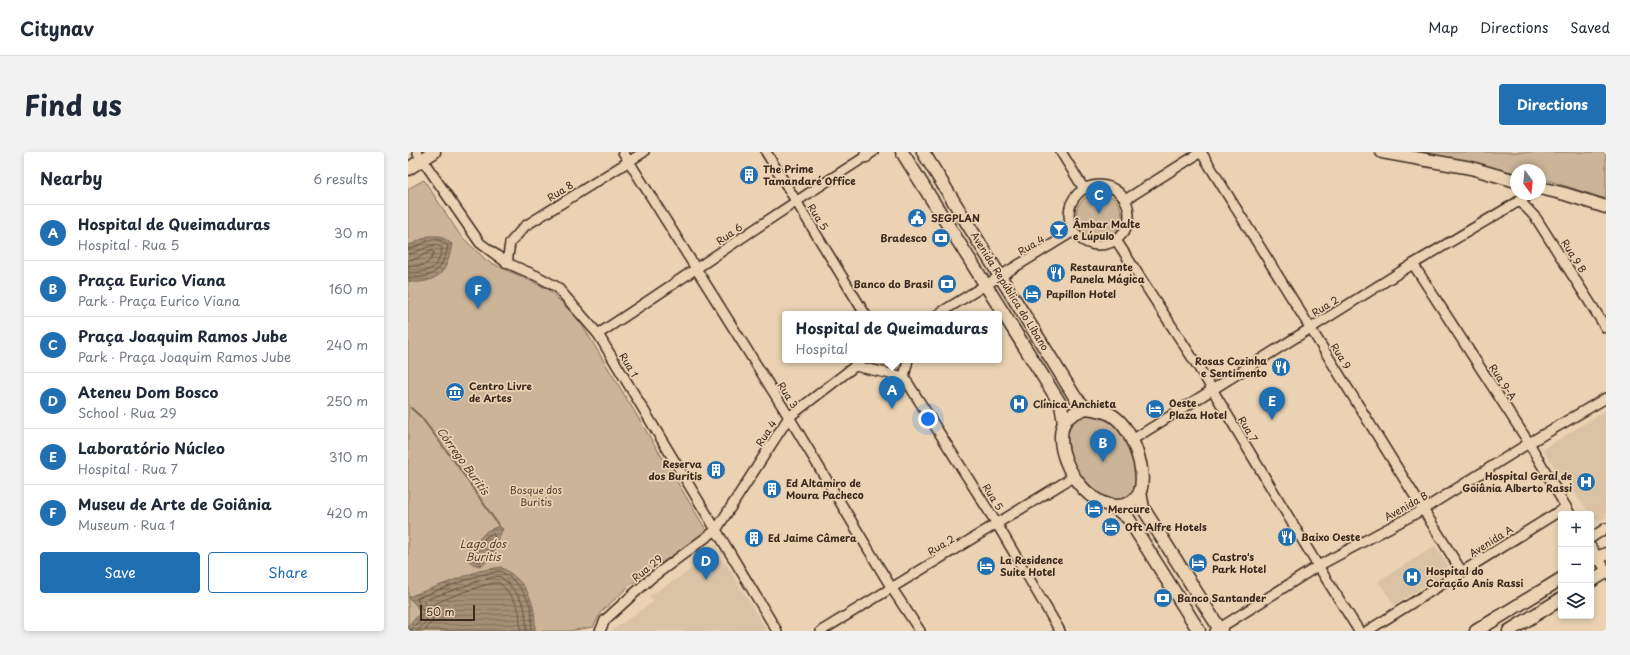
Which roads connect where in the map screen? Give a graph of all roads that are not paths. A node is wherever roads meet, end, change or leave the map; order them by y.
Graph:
1 (434, 152) edge
2 (623, 152) edge
3 (644, 152) edge
4 (766, 152) edge
5 (902, 152) edge
6 (923, 152) edge
7 (1061, 152) edge
8 (1201, 152) edge
9 (1382, 152) edge
10 (869, 153) edge
11 (419, 156) edge
12 (629, 162) junction
13 (408, 169) edge
14 (1510, 179) edge
15 (1084, 189) junction
16 (1546, 189) edge
17 (1125, 200) junction
18 (1519, 200) joint
19 (795, 201) junction
20 (1606, 207) edge
21 (1074, 231) junction
22 (1116, 240) junction
23 (507, 263) junction
24 (1413, 264) junction
25 (696, 269) junction
26 (1000, 276) junction
27 (986, 285) junction
28 (863, 311) edge
29 (943, 311) edge
30 (1002, 311) edge
31 (1002, 312) edge
32 (1310, 328) junction
33 (1606, 328) edge
34 (598, 334) junction
35 (1042, 344) junction
36 (1027, 353) junction
37 (856, 363) edge
38 (907, 363) edge
39 (904, 377) junction
40 (1212, 390) junction
41 (1606, 398) edge
42 (1086, 408) junction
43 (789, 417) junction
44 (1064, 422) junction
45 (1132, 440) junction
46 (1529, 443) junction
47 (1073, 477) junction
48 (1140, 492) junction
49 (1114, 507) junction
50 (1424, 509) junction
51 (1568, 511) edge
52 (1558, 517) edge
53 (997, 524) junction
54 (1606, 528) edge
55 (716, 530) junction
56 (1594, 536) edge
57 (1598, 558) edge
58 (1318, 566) junction
59 (1606, 571) edge
60 (1462, 572) junction
61 (1594, 579) edge
62 (1558, 581) edge
63 (891, 587) junction
64 (1558, 601) edge
65 (1218, 630) edge
66 (600, 631) edge
67 (777, 631) edge
68 (821, 631) edge
69 (920, 631) edge
70 (1060, 631) edge
71 (1199, 631) edge
72 (1360, 631) edge
73 (1367, 631) edge
74 (1476, 631) edge
75 (1509, 631) edge

1 - 11 main road
2 - 12 street, Rua 3
3 - 12 street, Rua 8
4 - 19 street, Rua 5
5 - 27 main road, Avenida República do Líbano
6 - 26 main road, Avenida República do Líbano
7 - 15 street
8 - 17 street
8 - 32 street, Rua 9
9 - 14 main road
10 - 19 street, Rua 6
11 - 13 main road
11 - 23 street, Rua 1
12 - 23 street, Rua 8
12 - 25 street, Rua 3
15 - 17 street
15 - 21 street
16 - 20 main road
17 - 22 street
18 - 24 street, Rua 2
18 - 33 street, Rua 9 B
19 - 25 street, Rua 6
19 - 28 street, Rua 5
21 - 22 street
21 - 26 street, Rua 4
22 - 40 street, Rua 7
23 - 34 street, Rua 1
24 - 32 street, Rua 2
24 - 46 street, Rua 9-A
25 - 34 street, Rua 6
25 - 43 street, Rua 3
26 - 27 street, Rua 4
26 - 35 main road, Avenida República do Líbano
27 - 29 street, Rua 4
27 - 30 main road, Avenida República do Líbano
31 - 36 main road, Avenida República do Líbano
32 - 40 street, Rua 2
32 - 50 street, Rua 9
34 - 55 street, Rua 1
35 - 36 main road
35 - 42 main road, Avenida República do Líbano
36 - 44 main road, Avenida República do Líbano
37 - 39 street
37 - 43 street, Rua 4
38 - 39 street
39 - 53 street, Rua 5
40 - 45 street, Rua 2
40 - 58 street, Rua 7
41 - 46 street, Avenida B
42 - 44 main road
42 - 45 main road
43 - 55 street, Rua 4
43 - 63 street, Rua 3
44 - 47 main road
45 - 48 main road
46 - 50 street, Avenida B
46 - 51 street, Rua 9-A
47 - 49 main road
47 - 53 street, Rua 2
48 - 49 main road
48 - 65 main road
49 - 71 main road
50 - 58 street, Avenida B
50 - 60 street, Rua 9
52 - 60 street, Avenida A
53 - 63 street, Rua 2
53 - 70 street, Rua 5
54 - 56 street
55 - 66 street, Rua 29
55 - 67 street, Rua 1
57 - 59 street
58 - 65 street, Avenida B
58 - 72 street, Rua 7
59 - 61 main road
60 - 73 street, Avenida A
62 - 74 main road
63 - 68 street, Rua 2
63 - 69 street, Rua 3
64 - 75 main road

